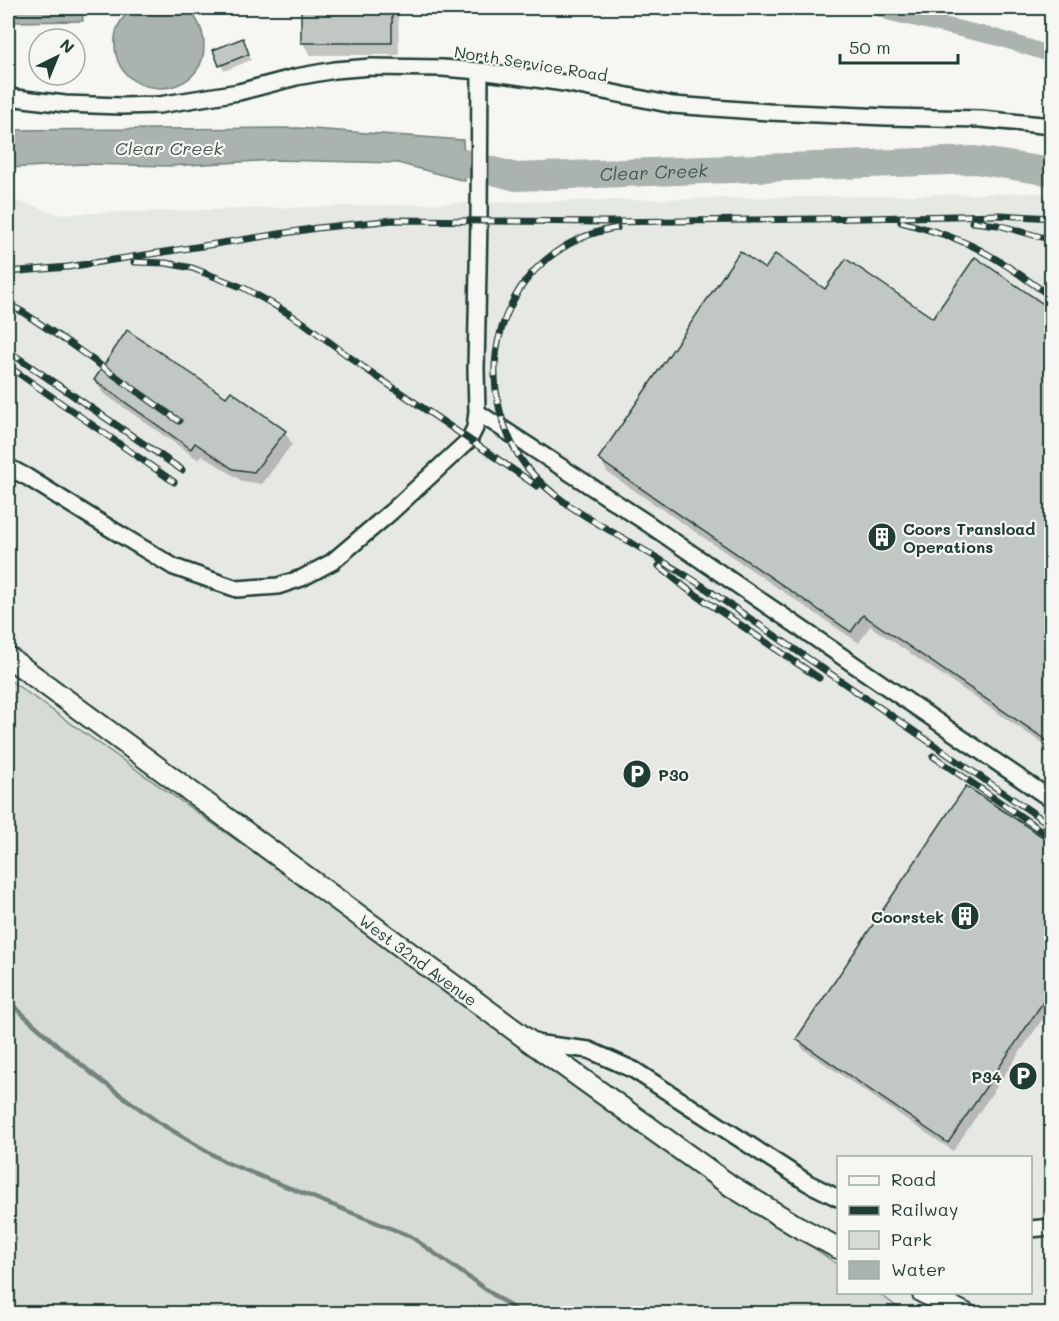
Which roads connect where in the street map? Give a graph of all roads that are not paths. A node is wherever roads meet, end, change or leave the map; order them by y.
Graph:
1 (480, 71) junction
2 (8, 97) edge
3 (1052, 126) edge
4 (477, 412) junction
5 (8, 466) edge
6 (8, 657) edge
7 (1052, 801) edge
8 (531, 1043) junction
9 (837, 1198) edge
10 (1052, 1227) edge
11 (1032, 1229) edge
12 (837, 1247) edge
13 (924, 1294) edge
14 (966, 1314) edge

1 - 2 street, North Service Road
1 - 3 street, North Service Road
1 - 4 street
4 - 5 street
4 - 7 street
6 - 8 street, West 32nd Avenue
8 - 9 street
8 - 12 street, West 32nd Avenue
10 - 11 street
13 - 14 street

